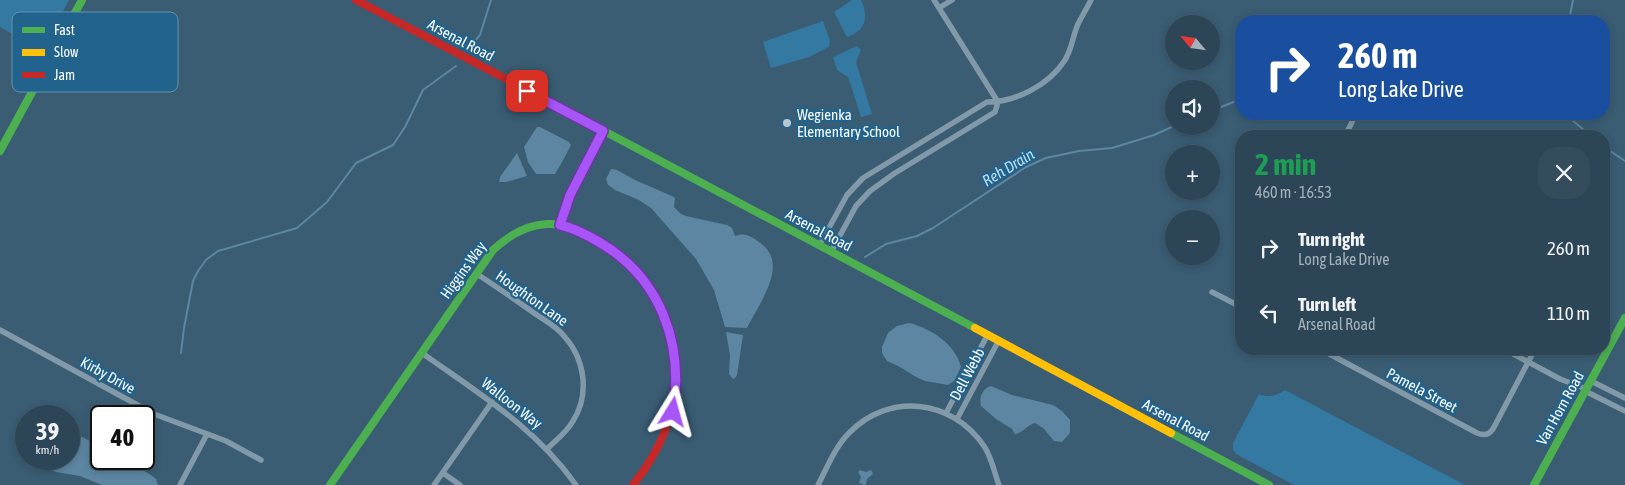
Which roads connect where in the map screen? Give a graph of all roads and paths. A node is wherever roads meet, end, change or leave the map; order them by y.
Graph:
1 (82, 0) edge
2 (356, 0) edge
3 (934, 0) edge
4 (952, 0) edge
5 (1091, 0) edge
6 (939, 8) junction
7 (76, 12) edge
8 (32, 92) edge
9 (998, 102) junction
10 (1354, 120) dead end
11 (941, 130) junction
12 (1348, 130) edge
13 (603, 131) junction
14 (948, 141) junction
15 (0, 152) edge
16 (888, 162) junction
17 (895, 173) junction
18 (560, 225) junction
19 (819, 246) junction
20 (831, 252) junction
21 (477, 274) junction
22 (1212, 292) dead end
23 (1235, 304) edge
24 (1625, 318) edge
25 (0, 330) edge
26 (988, 334) junction
27 (999, 340) junction
28 (1610, 346) edge
29 (422, 353) junction
30 (1331, 355) edge
31 (1515, 355) edge
32 (1532, 355) edge
33 (1605, 355) edge
34 (1528, 362) junction
35 (1591, 381) junction
36 (1585, 390) junction
37 (1625, 398) edge
38 (492, 402) junction
39 (1625, 411) edge
40 (946, 413) junction
41 (957, 419) junction
42 (207, 434) junction
43 (547, 449) junction
44 (261, 460) dead end
45 (442, 473) junction
46 (180, 485) edge
47 (330, 485) edge
48 (434, 485) edge
49 (460, 485) edge
50 (576, 485) edge
51 (633, 485) edge
52 (818, 485) edge
53 (999, 485) edge
54 (1269, 485) edge
55 (1534, 485) edge

1 - 7 street
2 - 13 street, Arsenal Road
3 - 6 street
4 - 6 street
5 - 9 street
6 - 9 street
8 - 15 street
9 - 11 street
9 - 14 street
10 - 12 street
11 - 14 street
11 - 16 street
13 - 18 street
13 - 19 street, Arsenal Road
14 - 17 street
16 - 17 street
16 - 19 street
17 - 20 street
18 - 21 street, Higgins Way
18 - 51 street, Higgins Way
19 - 20 street, Arsenal Road
20 - 26 street, Arsenal Road
21 - 29 street, Higgins Way
21 - 43 street, Houghton Lane
22 - 23 street
24 - 28 street, Van Horn Road
25 - 42 street, Kirby Drive
26 - 27 street, Arsenal Road
26 - 40 street, Dell Webb
27 - 41 street, Dell Webb
27 - 54 street, Arsenal Road
29 - 38 street, Walloon Way
29 - 47 street, Higgins Way
30 - 34 street, Pamela Street
31 - 34 street
32 - 34 street
33 - 35 street, Van Horn Road
34 - 36 street
35 - 36 street, Van Horn Road
35 - 37 street
36 - 39 street
36 - 55 street, Van Horn Road
38 - 43 street, Walloon Way
38 - 45 street
40 - 41 street
40 - 52 street
41 - 53 street
42 - 44 street, Kirby Drive
42 - 46 street
43 - 50 street, Walloon Way
45 - 48 street
45 - 49 street

